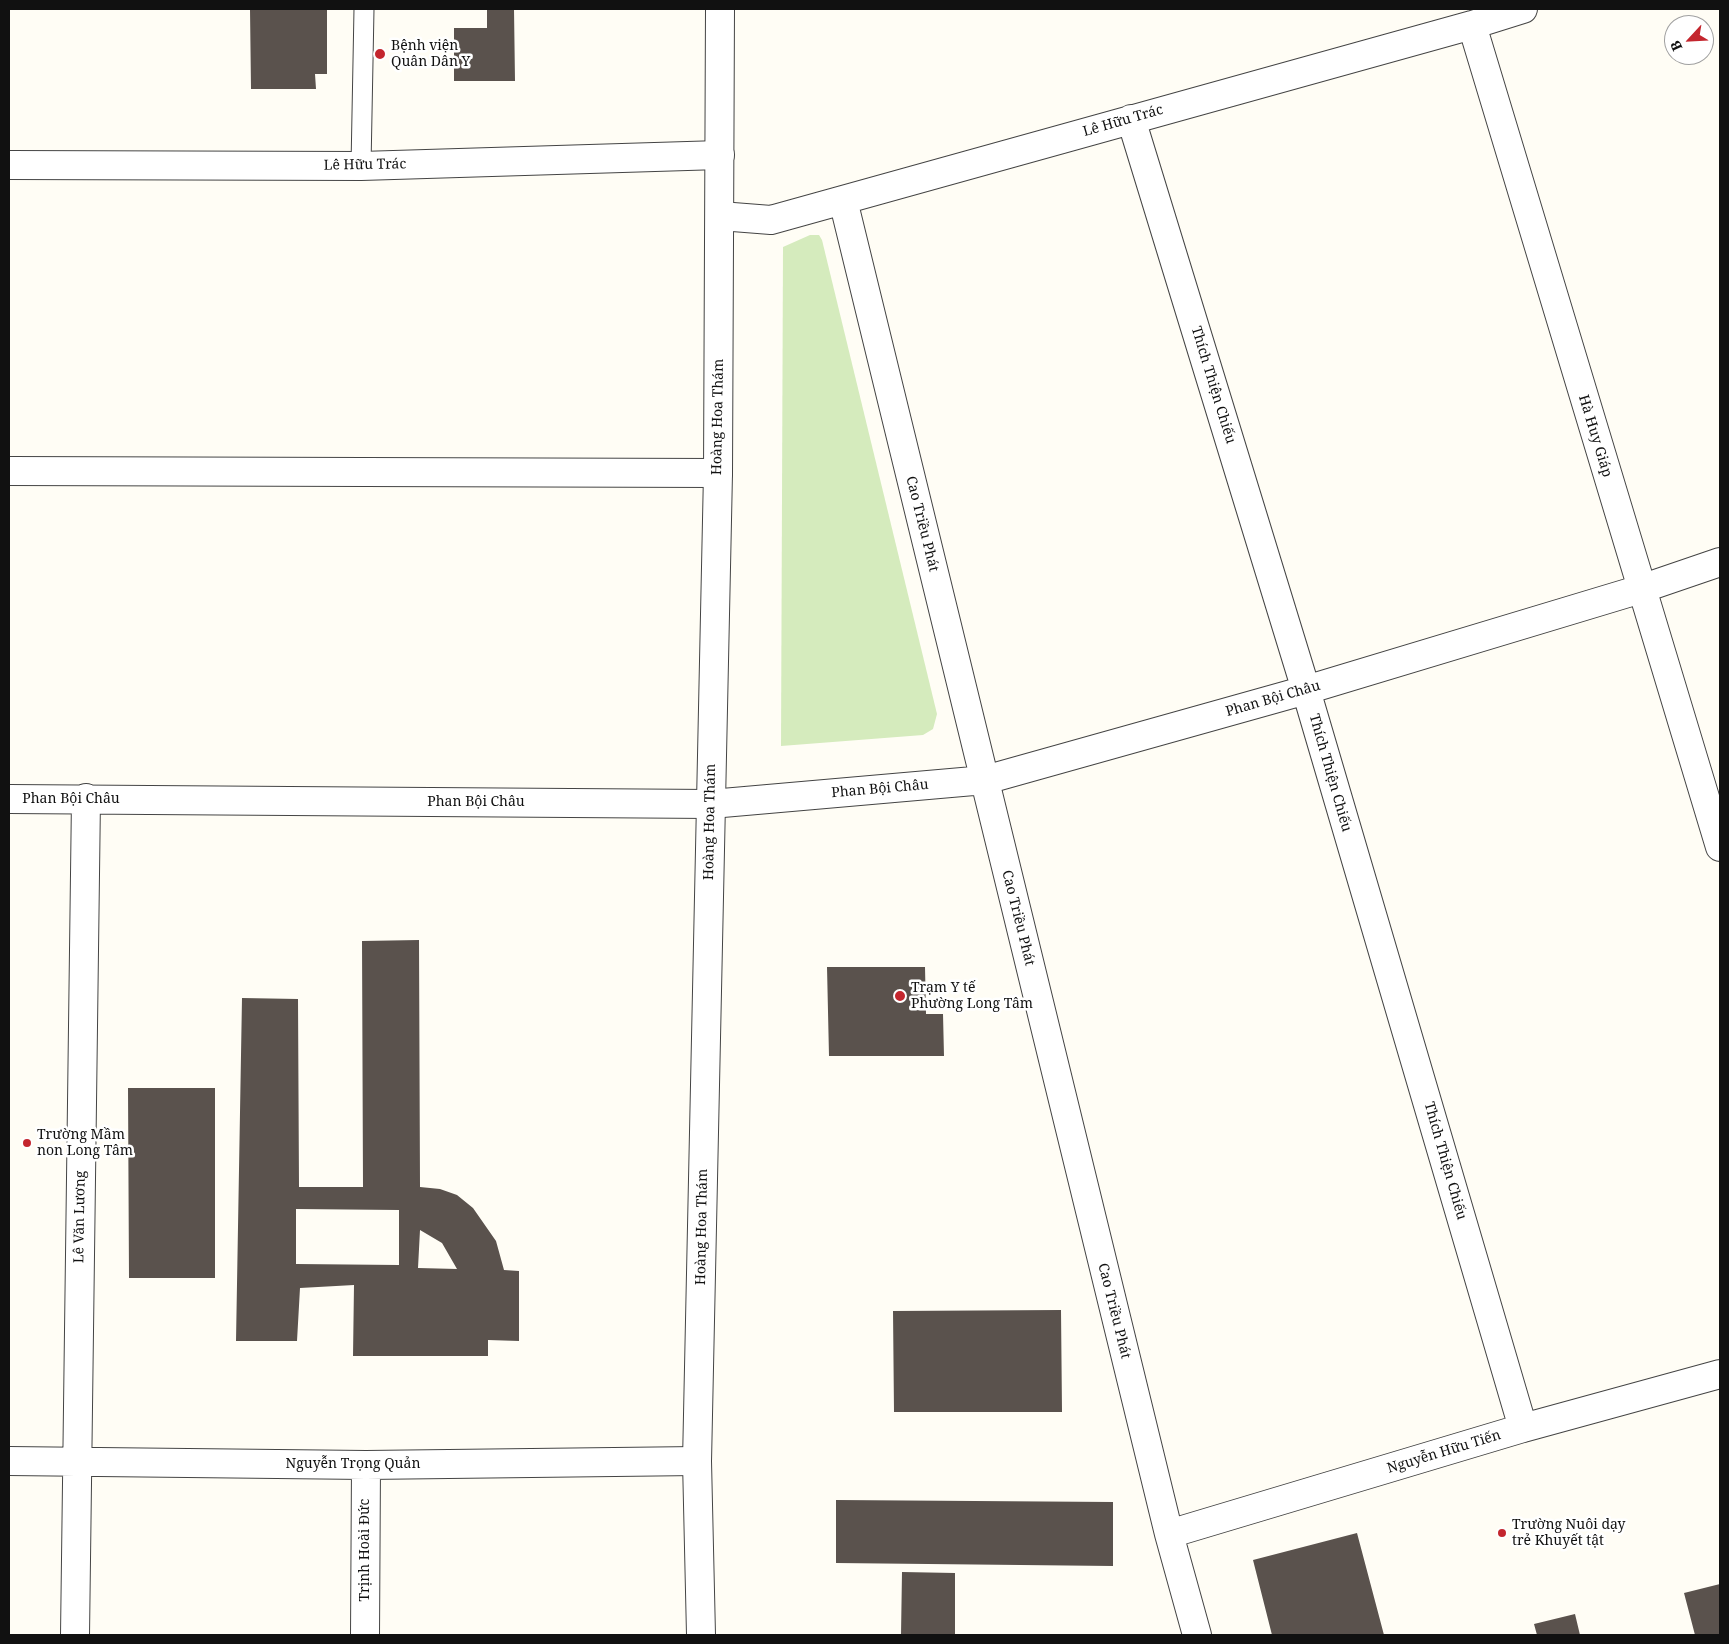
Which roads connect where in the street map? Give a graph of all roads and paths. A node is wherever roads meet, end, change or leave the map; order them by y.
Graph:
1 (364, 9) edge
2 (720, 9) edge
3 (1523, 9) edge
4 (1472, 25) junction
5 (1132, 119) junction
6 (720, 155) junction
7 (9, 165) edge
8 (360, 166) junction
9 (843, 200) junction
10 (720, 216) junction
11 (9, 471) edge
12 (718, 473) junction
13 (1720, 562) edge
14 (1641, 589) junction
15 (1306, 690) junction
16 (985, 780) junction
17 (86, 798) junction
18 (9, 799) edge
19 (710, 804) junction
20 (1720, 847) edge
21 (1720, 1374) edge
22 (1523, 1428) junction
23 (76, 1460) junction
24 (9, 1461) edge
25 (697, 1461) junction
26 (366, 1465) junction
27 (1168, 1534) junction
28 (75, 1635) edge
29 (365, 1635) edge
30 (701, 1635) edge
31 (1197, 1635) edge

1 - 8 lane
2 - 6 street, Hoàng Hoa Thám
3 - 4 street, Lê Hữu Trác
4 - 5 street, Lê Hữu Trác
4 - 14 street, Hà Huy Giáp
5 - 9 street, Lê Hữu Trác
5 - 15 street, Thích Thiện Chiếu
6 - 8 street, Lê Hữu Trác
6 - 10 street, Hoàng Hoa Thám
7 - 8 street, Lê Hữu Trác
9 - 10 street, Lê Hữu Trác
9 - 16 street, Cao Triều Phát
10 - 12 street, Hoàng Hoa Thám
11 - 12 street
12 - 19 street, Hoàng Hoa Thám
13 - 14 street, Phan Bội Châu
14 - 15 street, Phan Bội Châu
14 - 20 street, Hà Huy Giáp
15 - 16 street, Phan Bội Châu
15 - 22 street, Thích Thiện Chiếu
16 - 19 street, Phan Bội Châu
16 - 27 street, Cao Triều Phát
17 - 18 street, Phan Bội Châu
17 - 19 street, Phan Bội Châu
17 - 23 street, Lê Văn Lương
19 - 25 street, Hoàng Hoa Thám
21 - 22 street, Nguyễn Hữu Tiến
22 - 27 street, Nguyễn Hữu Tiến
23 - 24 street, Nguyễn Trọng Quản
23 - 26 street, Nguyễn Trọng Quản
23 - 28 street, Lê Văn Lương
25 - 26 street, Nguyễn Trọng Quản
25 - 30 street, Hoàng Hoa Thám
26 - 29 street, Trịnh Hoài Đức
27 - 31 street, Cao Triều Phát

